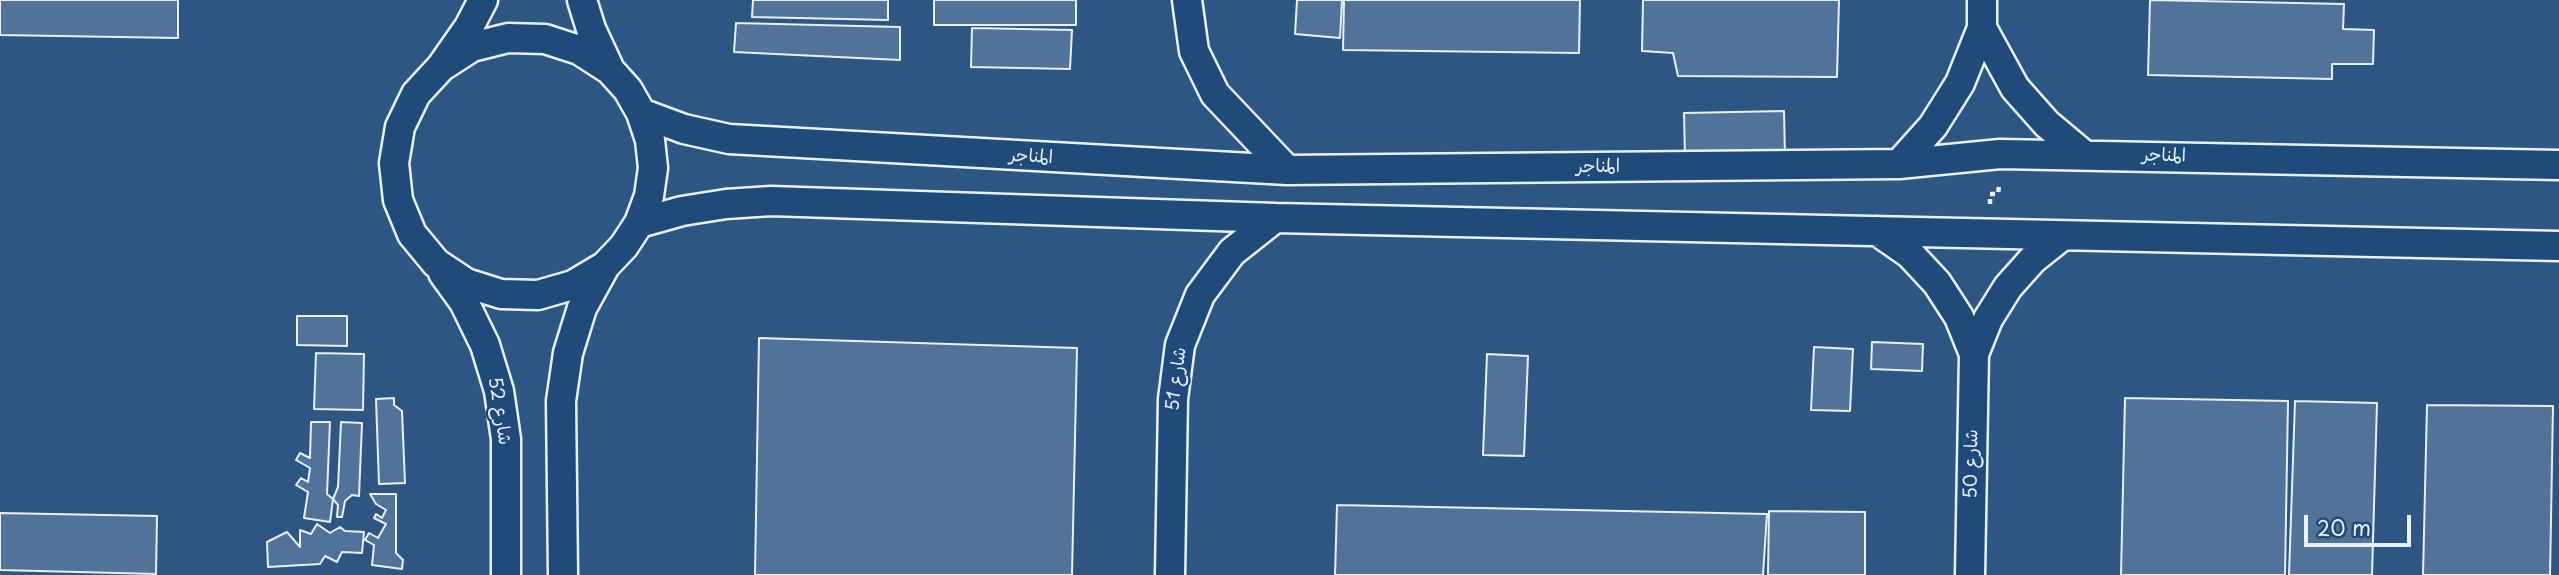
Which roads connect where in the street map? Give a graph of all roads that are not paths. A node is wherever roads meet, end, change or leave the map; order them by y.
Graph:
1 (482, 0) edge
2 (582, 0) edge
3 (1187, 0) edge
4 (1982, 14) edge
5 (440, 67) junction
6 (610, 70) junction
7 (641, 113) junction
8 (2084, 155) junction
9 (1899, 164) junction
10 (2559, 165) edge
11 (1287, 170) junction
12 (1275, 218) junction
13 (639, 223) junction
14 (1877, 231) junction
15 (2062, 236) junction
16 (2559, 246) edge
17 (436, 262) junction
18 (605, 266) junction
19 (1974, 354) junction
20 (506, 575) edge
21 (563, 575) edge
22 (1170, 575) edge
23 (1970, 575) edge

1 - 5 street
2 - 6 street
3 - 11 street
4 - 8 street
4 - 9 street
5 - 6 street
5 - 17 street
6 - 7 street
7 - 11 street, المناجر
7 - 13 street
8 - 9 street, المناجر
8 - 10 street, المناجر
9 - 11 street, المناجر
12 - 13 street
12 - 14 street
12 - 22 street, شارع 51
13 - 18 street
14 - 15 street
14 - 19 street, شارع 50
15 - 16 street
15 - 19 street, شارع 50
17 - 18 street
17 - 20 street, شارع 52
18 - 21 street
19 - 23 street, شارع 50

